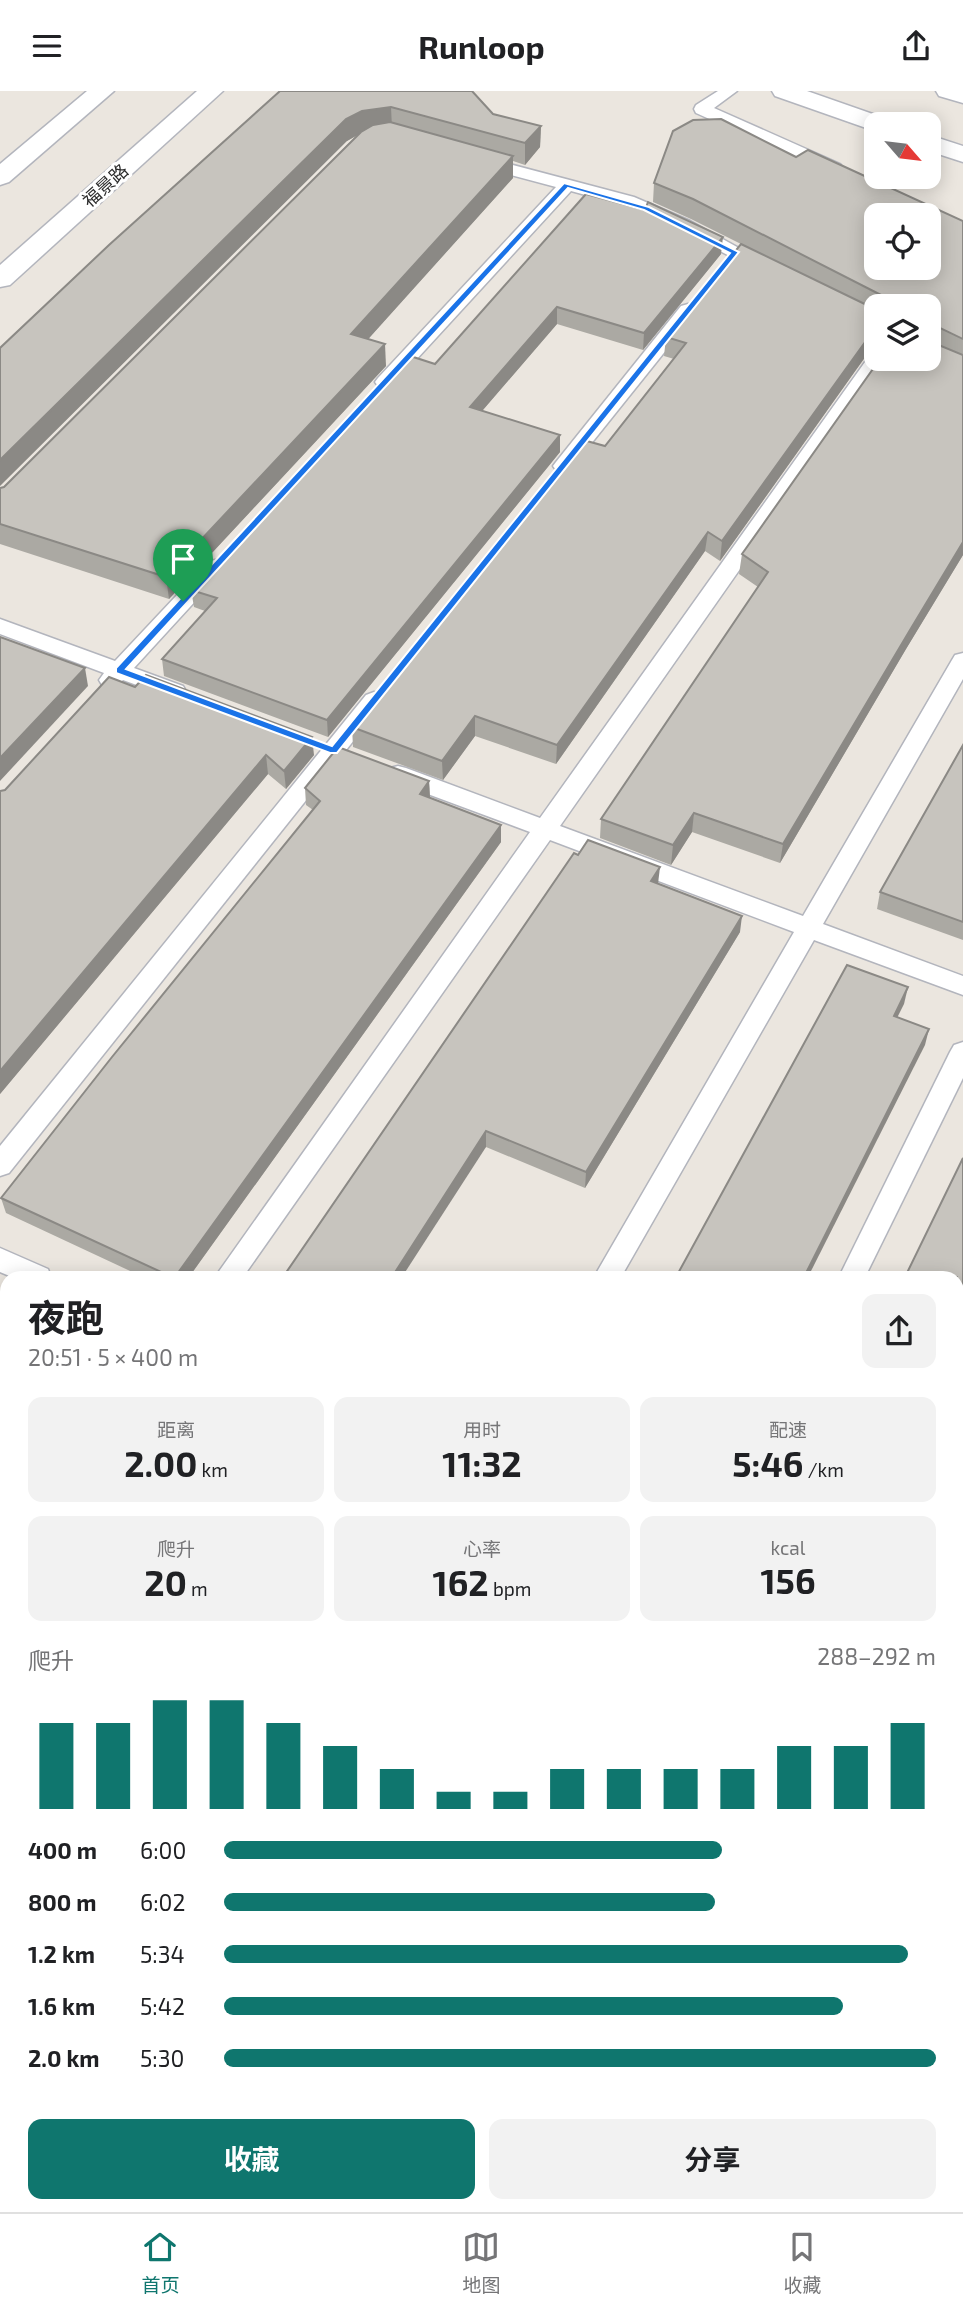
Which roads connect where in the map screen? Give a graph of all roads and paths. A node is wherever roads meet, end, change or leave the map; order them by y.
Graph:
1 (102, 91) edge
2 (211, 91) edge
3 (729, 91) edge
4 (784, 91) edge
5 (948, 91) edge
6 (963, 96) edge
7 (864, 119) edge
8 (942, 147) edge
9 (963, 154) edge
10 (459, 155) edge
11 (851, 176) edge
12 (0, 177) edge
13 (567, 185) junction
14 (735, 252) junction
15 (717, 274) edge
16 (782, 276) edge
17 (0, 279) edge
18 (700, 295) edge
19 (869, 371) edge
20 (371, 397) edge
21 (552, 479) edge
22 (231, 549) edge
23 (0, 626) edge
24 (963, 660) edge
25 (120, 670) junction
26 (386, 685) edge
27 (101, 690) edge
28 (195, 699) edge
29 (309, 741) edge
30 (334, 750) junction
31 (545, 829) junction
32 (809, 928) junction
33 (963, 986) edge
34 (963, 1052) edge
35 (0, 1165) edge
36 (0, 1259) edge
37 (25, 1271) edge
38 (232, 1271) edge
39 (610, 1271) edge
40 (855, 1271) edge

1 - 12 main road
2 - 17 main road, 福景路
3 - 11 lane
4 - 7 main road
5 - 6 main road
8 - 9 main road
10 - 13 lane
13 - 14 lane
13 - 20 lane
14 - 15 lane
14 - 16 lane
18 - 21 lane
19 - 31 lane
22 - 25 lane
23 - 25 lane
24 - 32 lane
25 - 27 lane
25 - 28 lane
26 - 30 lane
29 - 30 lane
30 - 31 lane
30 - 35 lane
31 - 32 lane
31 - 38 lane
32 - 33 lane
32 - 39 lane
34 - 40 lane
36 - 37 lane

